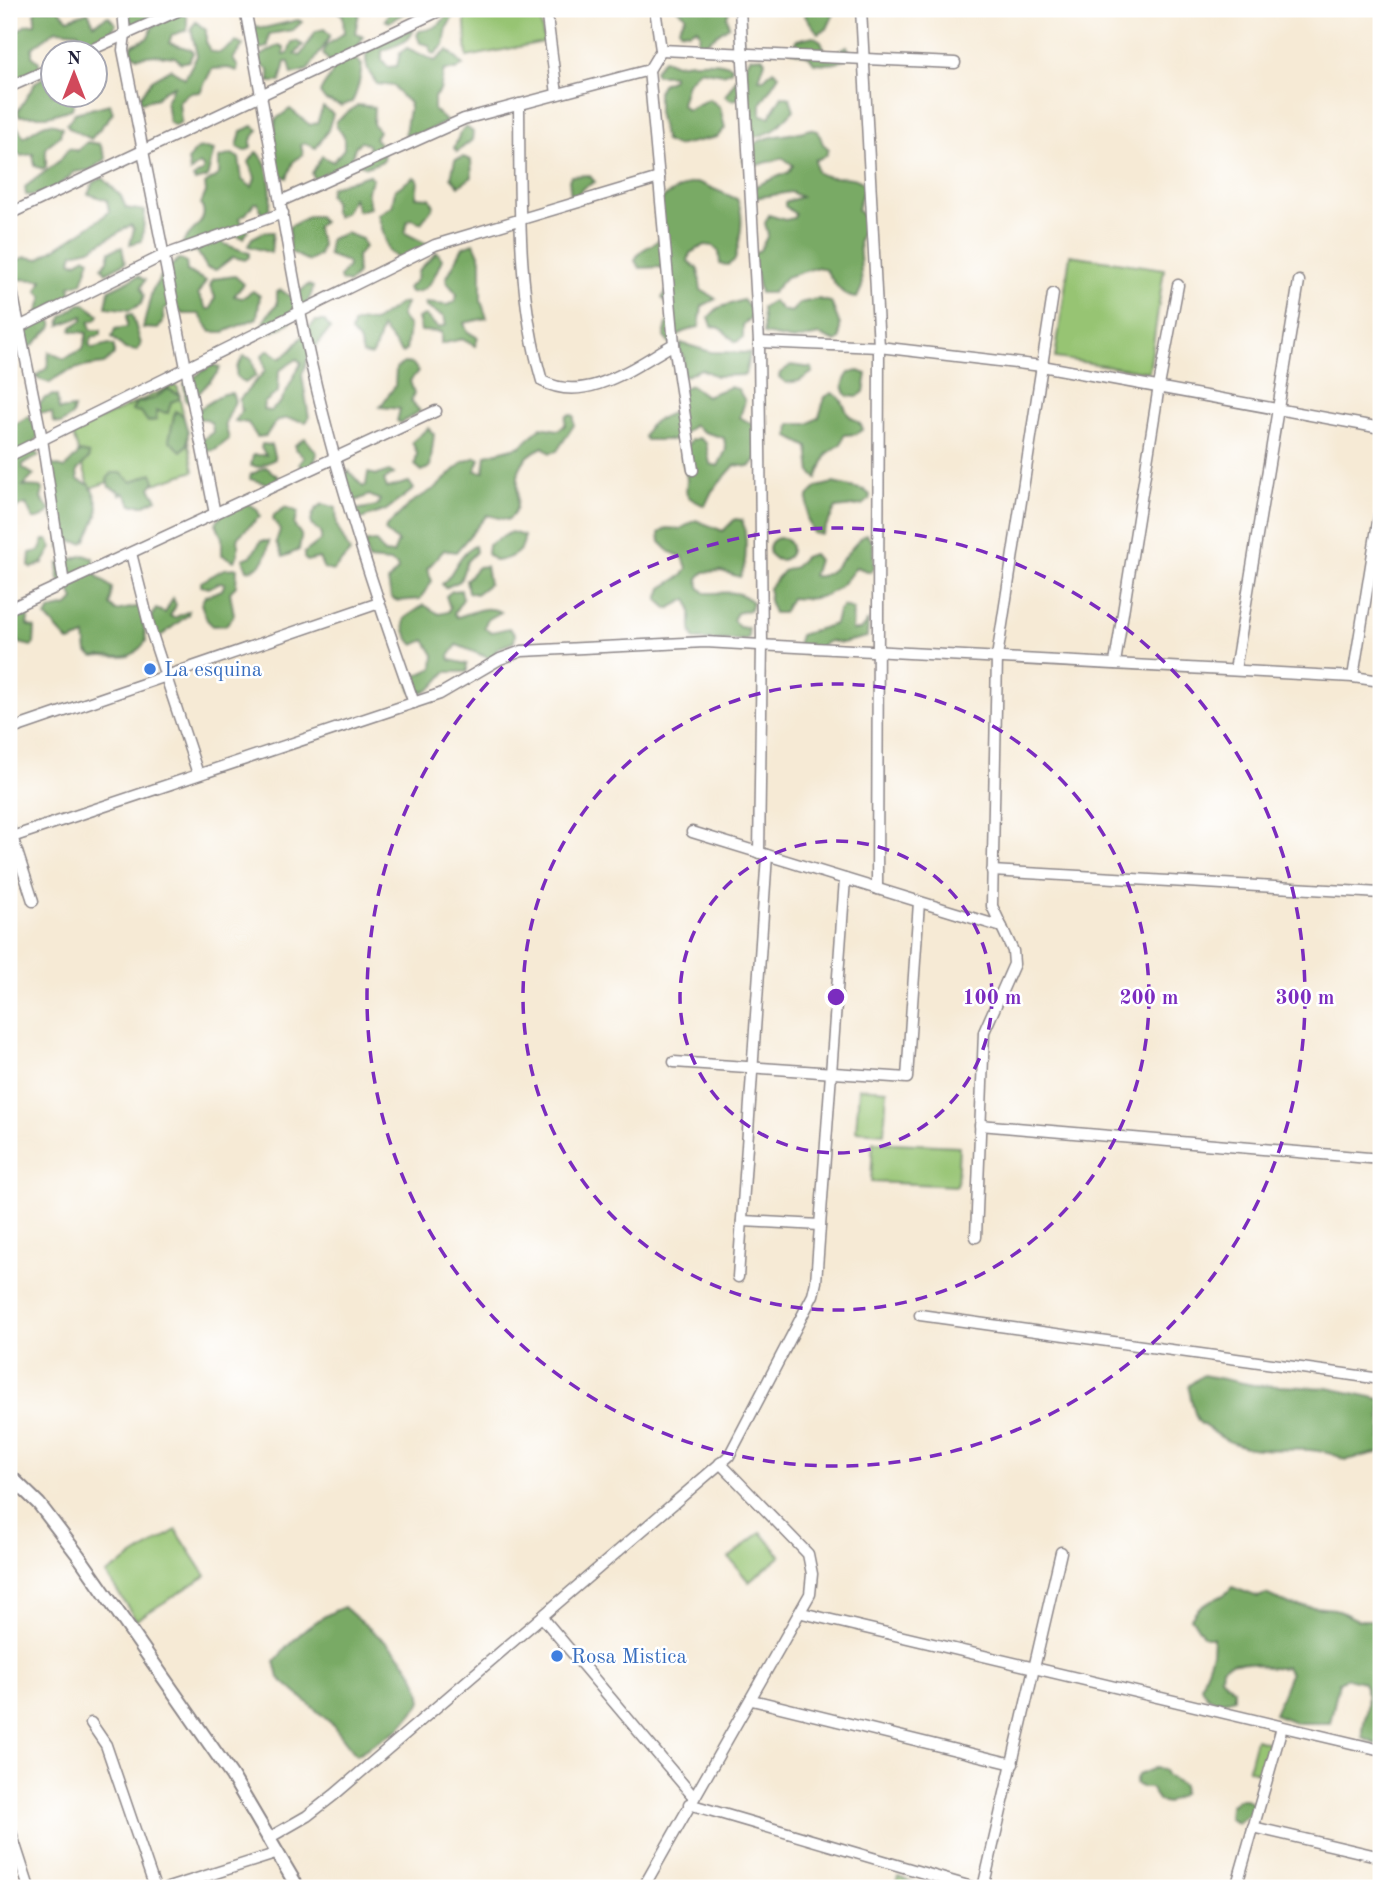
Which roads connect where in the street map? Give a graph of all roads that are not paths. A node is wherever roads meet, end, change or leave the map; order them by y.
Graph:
1 (123, 9) edge
2 (182, 9) edge
3 (245, 9) edge
4 (443, 9) edge
5 (546, 9) edge
6 (655, 9) edge
7 (740, 9) edge
8 (861, 9) edge
9 (125, 34) junction
10 (108, 42) edge
11 (660, 50) junction
12 (743, 54) junction
13 (864, 59) junction
14 (955, 63) dead end
15 (649, 70) junction
16 (38, 74) edge
17 (9, 87) edge
18 (261, 94) junction
19 (557, 94) junction
20 (519, 104) junction
21 (141, 151) junction
22 (659, 178) junction
23 (281, 201) junction
24 (283, 213) junction
25 (9, 214) edge
26 (520, 220) junction
27 (162, 256) junction
28 (9, 276) edge
29 (1299, 281) dead end
30 (1178, 285) dead end
31 (1053, 294) dead end
32 (300, 312) junction
33 (19, 327) junction
34 (759, 342) junction
35 (674, 344) junction
36 (878, 347) junction
37 (1042, 366) junction
38 (184, 369) junction
39 (1159, 386) junction
40 (1278, 408) junction
41 (436, 411) dead end
42 (1381, 428) edge
43 (42, 439) junction
44 (9, 456) edge
45 (335, 458) junction
46 (693, 470) dead end
47 (1381, 503) edge
48 (215, 514) junction
49 (131, 553) junction
50 (64, 584) junction
51 (379, 603) junction
52 (9, 609) edge
53 (762, 644) junction
54 (878, 650) junction
55 (997, 657) junction
56 (1115, 663) junction
57 (1235, 670) junction
58 (165, 677) junction
59 (1353, 677) junction
60 (1381, 681) edge
61 (414, 703) junction
62 (9, 730) edge
63 (198, 774) junction
64 (10, 832) edge
65 (692, 832) dead end
66 (763, 854) junction
67 (992, 871) junction
68 (845, 879) junction
69 (877, 889) junction
70 (1381, 893) edge
71 (33, 901) dead end
72 (919, 902) junction
73 (1002, 927) junction
74 (674, 1062) dead end
75 (752, 1067) junction
76 (831, 1073) junction
77 (980, 1125) junction
78 (1381, 1159) edge
79 (742, 1221) junction
80 (820, 1225) junction
81 (976, 1237) dead end
82 (738, 1276) dead end
83 (920, 1315) dead end
84 (1381, 1379) edge
85 (720, 1464) junction
86 (9, 1475) edge
87 (1061, 1552) dead end
88 (802, 1613) junction
89 (542, 1616) junction
90 (1036, 1668) junction
91 (752, 1700) junction
92 (91, 1723) dead end
93 (1282, 1727) junction
94 (1381, 1750) edge
95 (1013, 1764) junction
96 (691, 1800) junction
97 (9, 1826) edge
98 (1253, 1827) junction
99 (267, 1839) junction
100 (275, 1854) junction
101 (1381, 1857) edge
102 (30, 1888) edge
103 (155, 1888) edge
104 (168, 1888) edge
105 (298, 1888) edge
106 (643, 1888) edge
107 (975, 1888) edge
108 (983, 1888) edge
109 (1236, 1888) edge

1 - 9 street
2 - 9 street
3 - 18 street
4 - 18 street
5 - 19 street
6 - 11 street
7 - 12 street
8 - 13 street
9 - 10 street
9 - 21 street
11 - 12 street
11 - 15 street
12 - 13 street
12 - 34 street
13 - 14 street
13 - 36 street
15 - 19 street
15 - 22 street
16 - 17 street
18 - 21 street
18 - 23 street
19 - 20 street
20 - 23 street
20 - 26 street
21 - 25 street
21 - 27 street
22 - 26 street
22 - 35 street
23 - 24 street
24 - 27 street
24 - 32 street
26 - 32 street
26 - 35 street
27 - 33 street
27 - 38 street
28 - 33 street
29 - 40 street
30 - 39 street
31 - 37 street
32 - 38 street
32 - 45 street
33 - 43 street
34 - 36 street
34 - 53 street
35 - 46 street
36 - 37 street
36 - 54 street
37 - 39 street
37 - 55 street
38 - 43 street
38 - 48 street
39 - 40 street
39 - 56 street
40 - 42 street
40 - 57 street
41 - 45 street
43 - 44 street
43 - 50 street
45 - 48 street
45 - 51 street
47 - 59 street
48 - 49 street
49 - 50 street
49 - 58 street
50 - 52 street
51 - 58 street
51 - 61 street
53 - 54 street
53 - 61 street
53 - 66 street
54 - 55 street
54 - 69 street
55 - 56 street
55 - 67 street
56 - 57 street
57 - 59 street
58 - 62 street
58 - 63 street
59 - 60 street
61 - 63 street
63 - 64 street
64 - 71 street
65 - 66 street
66 - 68 street
66 - 75 street
67 - 70 street
67 - 73 street
68 - 69 street
68 - 76 street
69 - 72 street
72 - 73 street
72 - 76 street
73 - 77 street
74 - 75 street
75 - 76 street
75 - 79 street
76 - 80 street
77 - 78 street
77 - 81 street
79 - 80 street
79 - 82 street
80 - 85 street
83 - 84 street
85 - 88 street
85 - 89 street
86 - 99 street
87 - 90 street
88 - 90 street
88 - 91 street
89 - 96 street
89 - 99 street
90 - 93 street
90 - 95 street
91 - 95 street
91 - 96 street
92 - 103 street
93 - 94 street
93 - 98 street
95 - 108 street
96 - 106 street
96 - 107 street
97 - 102 street
98 - 101 street
98 - 109 street
99 - 100 street
100 - 104 street
100 - 105 street

